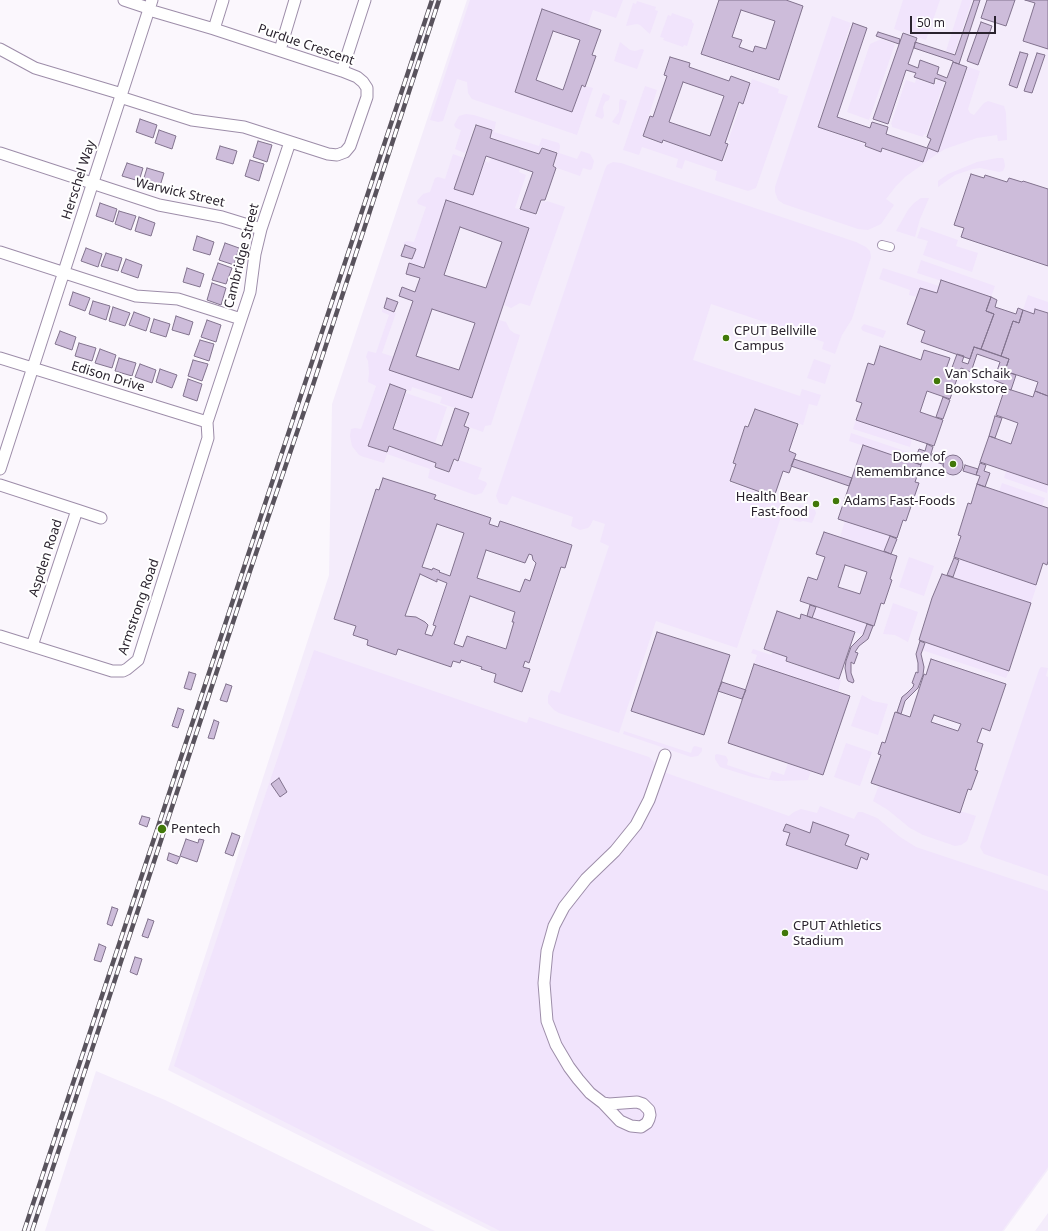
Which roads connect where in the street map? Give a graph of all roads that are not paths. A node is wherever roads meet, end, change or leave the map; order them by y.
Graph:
1 (124, 0) edge
2 (223, 0) edge
3 (295, 0) edge
4 (365, 0) edge
5 (150, 5) edge
6 (214, 28) junction
7 (0, 49) edge
8 (280, 50) junction
9 (342, 71) junction
10 (121, 96) junction
11 (290, 142) junction
12 (0, 153) edge
13 (92, 184) junction
14 (261, 229) junction
15 (0, 252) edge
16 (64, 273) junction
17 (241, 319) junction
18 (0, 358) edge
19 (33, 369) junction
20 (207, 422) junction
21 (0, 469) edge
22 (0, 485) edge
23 (77, 510) junction
24 (101, 518) dead end
25 (0, 636) edge
26 (32, 646) junction
27 (665, 755) dead end
28 (603, 1103) dead end

1 - 5 street, Purdue Crescent
2 - 6 street
3 - 8 street
4 - 9 street
5 - 6 street, Purdue Crescent
5 - 10 street, Herschel Way
6 - 8 street, Purdue Crescent
7 - 10 street, Purdue Crescent
8 - 9 street, Purdue Crescent
9 - 11 street, Purdue Crescent
10 - 11 street, Purdue Crescent
10 - 13 street, Herschel Way
11 - 14 street, Cambridge Street
12 - 13 street, Warwick Street
13 - 14 street, Warwick Street
13 - 16 street, Herschel Way
14 - 17 street, Cambridge Street
15 - 16 street
16 - 17 street
16 - 19 street, Herschel Way
17 - 20 street, Cambridge Street
18 - 19 street, Edison Drive
19 - 20 street, Edison Drive
19 - 21 street, Herschel Way
20 - 26 street, Armstrong Road
22 - 23 street, Aspden Road
23 - 24 street
23 - 26 street, Aspden Road
25 - 26 street, Armstrong Road
27 - 28 street

